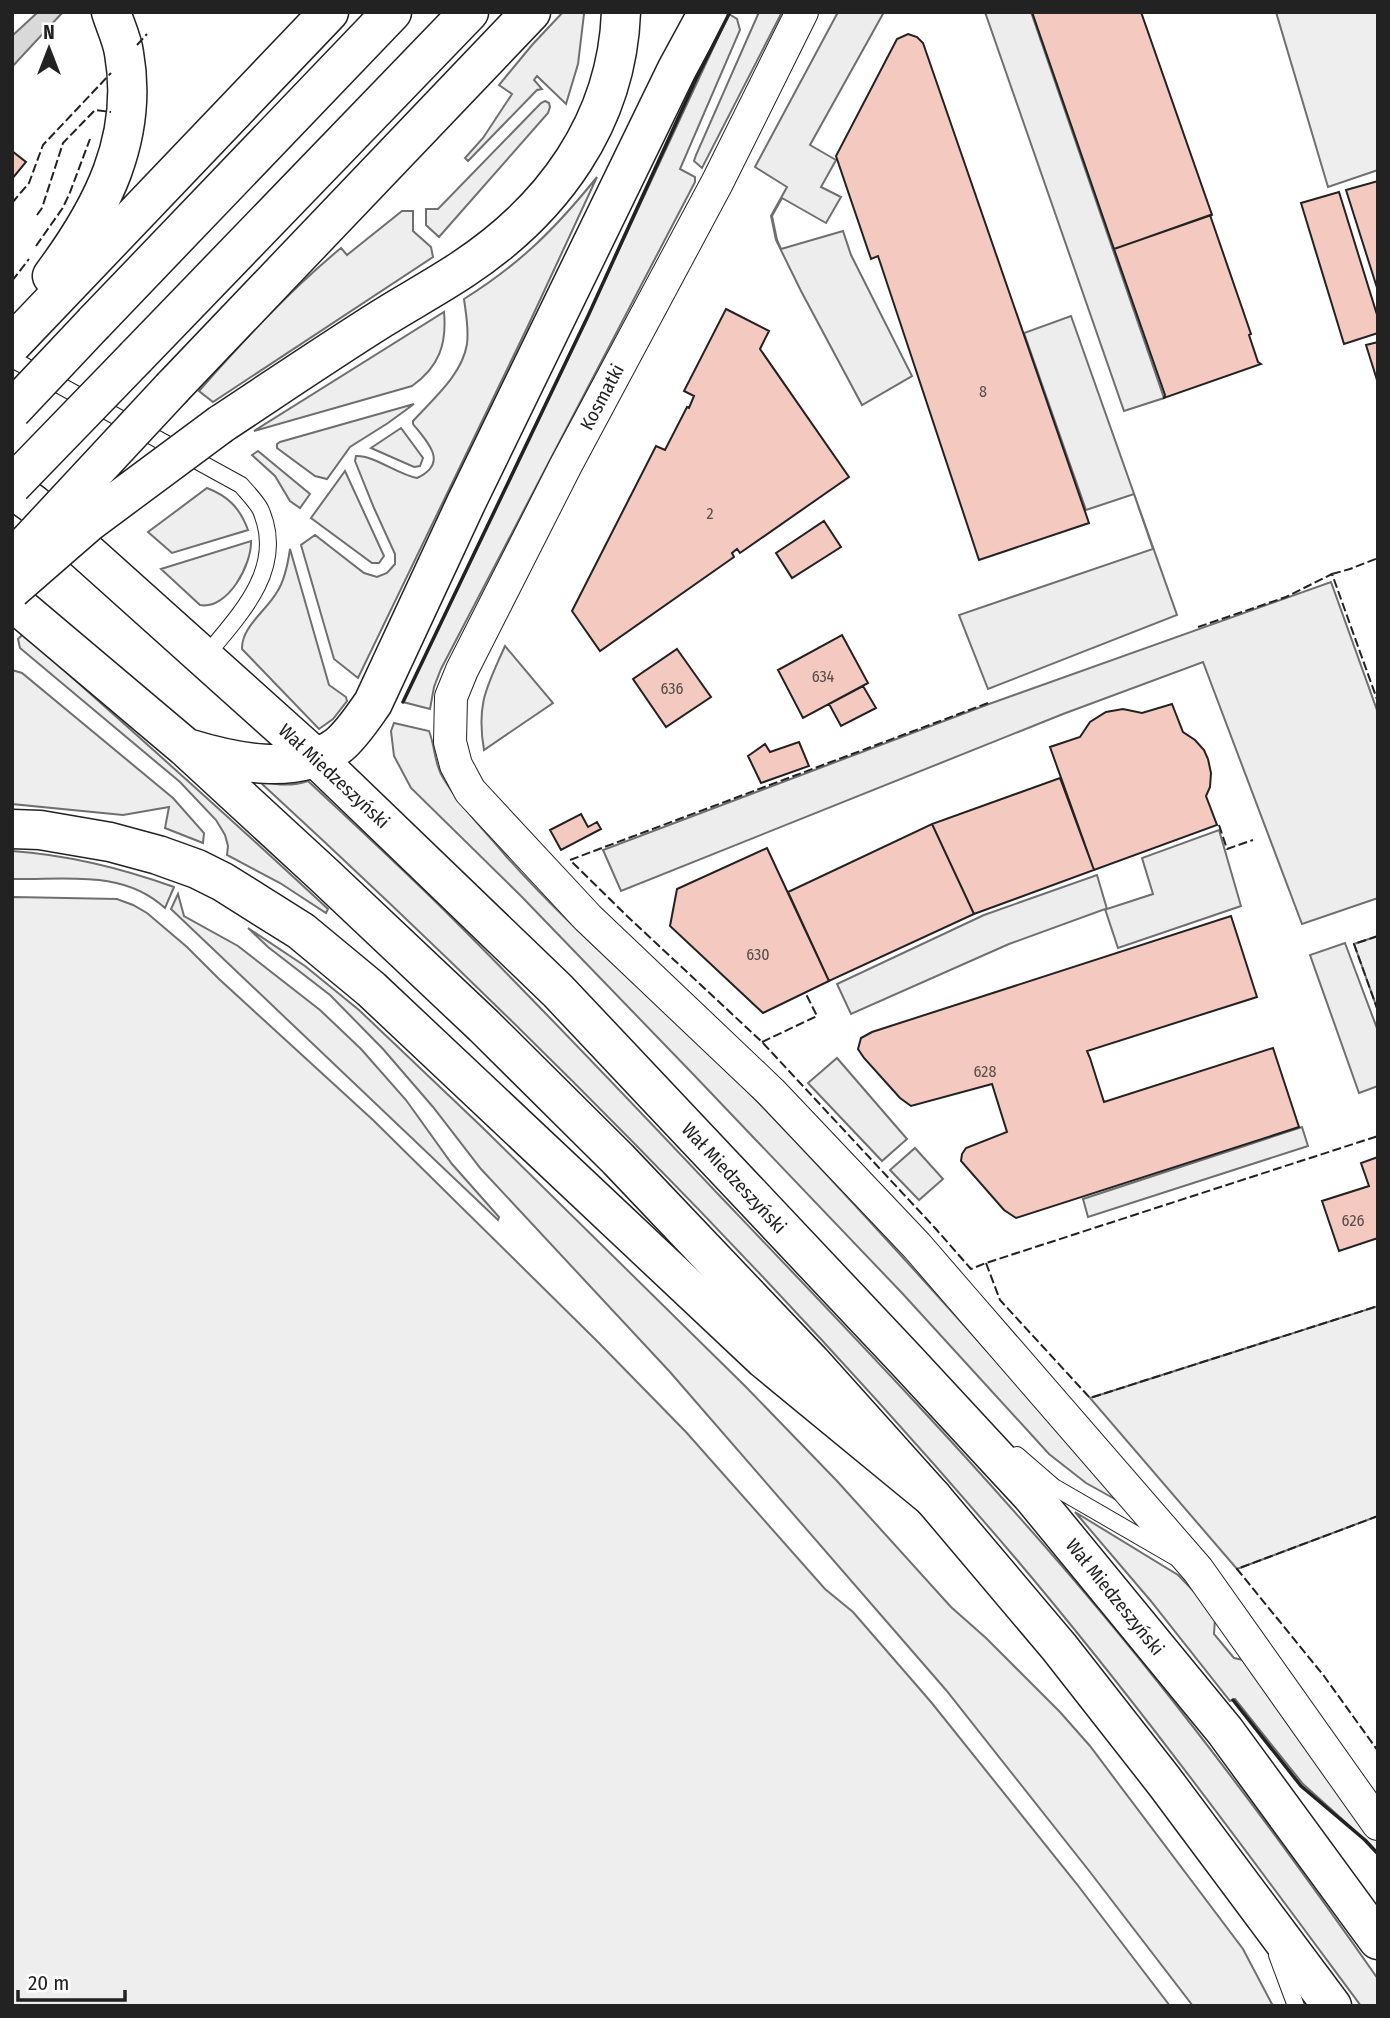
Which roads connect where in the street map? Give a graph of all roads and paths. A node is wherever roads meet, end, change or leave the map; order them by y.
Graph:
1 (111, 12) edge
2 (329, 12) edge
3 (392, 12) edge
4 (469, 12) edge
5 (531, 12) edge
6 (621, 12) edge
7 (708, 12) edge
8 (802, 12) edge
9 (52, 291) junction
10 (12, 330) edge
11 (12, 344) edge
12 (12, 359) edge
13 (12, 410) edge
14 (12, 487) edge
15 (12, 560) edge
16 (12, 589) edge
17 (12, 601) edge
18 (205, 657) junction
19 (185, 747) junction
20 (316, 758) junction
21 (12, 828) edge
22 (906, 1360) junction
23 (933, 1498) junction
24 (1198, 1570) junction
25 (1378, 1824) edge
26 (1261, 1910) junction
27 (1378, 1940) edge
28 (1296, 2006) edge
29 (1332, 2006) edge

1 - 9 main road
2 - 9 main road
3 - 13 main road, bridge
4 - 14 main road, bridge
5 - 15 main road, bridge
6 - 16 main road, bridge
7 - 20 main road
8 - 24 street, Kosmatki
9 - 10 main road
9 - 11 main road
12 - 18 lane
14 - 18 main road, Wał Miedzeszyński
17 - 19 main road
18 - 20 main road, Wał Miedzeszyński
19 - 20 main road
19 - 23 main road
20 - 22 main road, Wał Miedzeszyński
21 - 23 main road
22 - 24 lane
22 - 27 main road, Wał Miedzeszyński
23 - 26 main road
24 - 25 street
26 - 28 lane
26 - 29 main road

